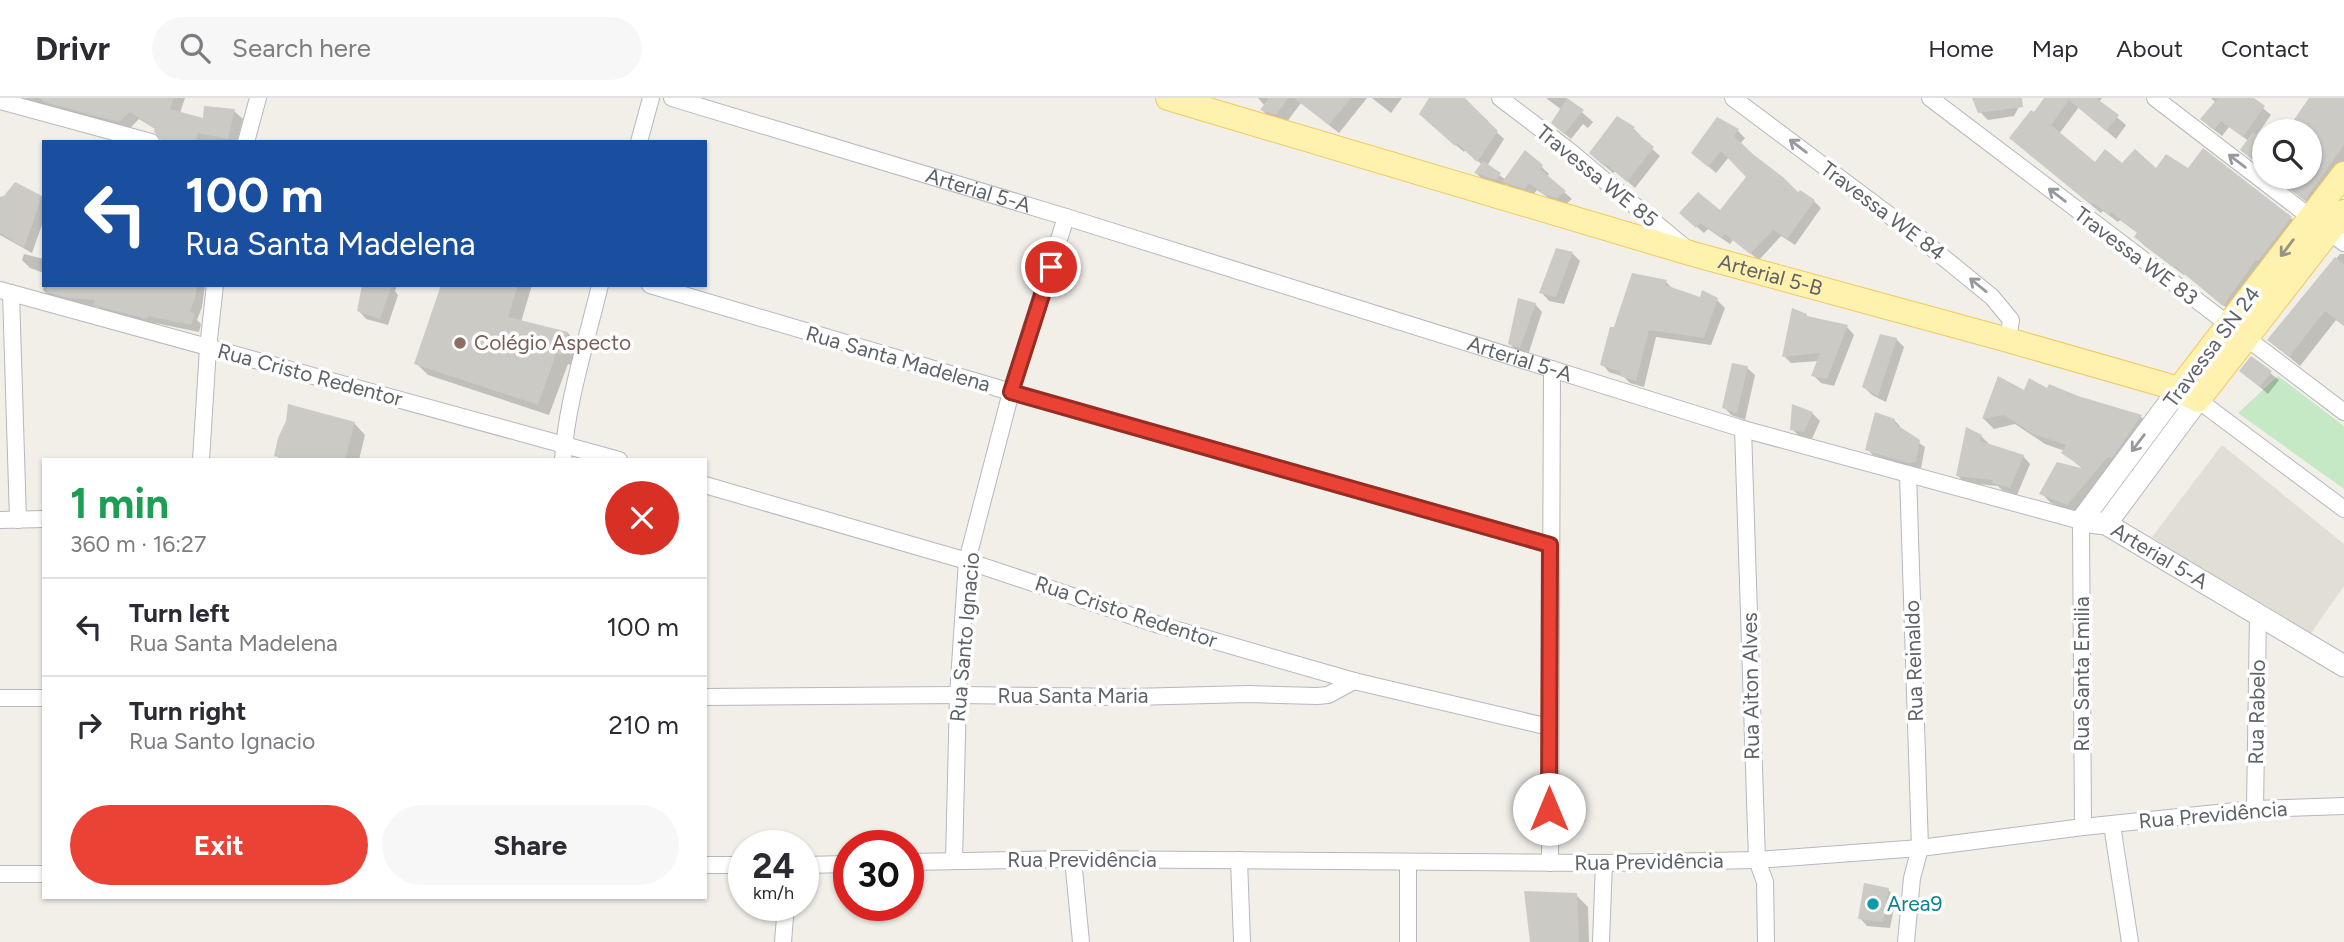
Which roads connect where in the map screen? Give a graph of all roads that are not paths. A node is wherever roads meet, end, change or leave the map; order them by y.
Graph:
1 (258, 98) edge
2 (652, 98) edge
3 (672, 98) edge
4 (1168, 98) edge
5 (1500, 98) edge
6 (1733, 98) edge
7 (1930, 98) edge
8 (2155, 98) edge
9 (0, 101) edge
10 (1211, 104) edge
11 (143, 140) edge
12 (247, 140) edge
13 (640, 140) edge
14 (2344, 174) edge
15 (1066, 216) junction
16 (2332, 226) edge
17 (1693, 254) junction
18 (215, 287) edge
19 (600, 287) edge
20 (657, 287) edge
21 (5, 291) edge
22 (2237, 332) junction
23 (2008, 340) junction
24 (208, 348) junction
25 (1552, 369) junction
26 (1011, 392) junction
27 (2189, 394) junction
28 (2344, 412) edge
29 (1743, 429) junction
30 (564, 452) edge
31 (201, 458) edge
32 (605, 458) edge
33 (1908, 474) junction
34 (707, 486) edge
35 (2344, 509) edge
36 (42, 519) edge
37 (0, 520) edge
38 (18, 520) junction
39 (2081, 521) junction
40 (2106, 524) junction
41 (1550, 545) junction
42 (967, 561) junction
43 (2258, 614) junction
44 (2344, 666) edge
45 (1354, 681) junction
46 (958, 695) junction
47 (707, 697) edge
48 (0, 698) edge
49 (42, 698) edge
50 (1549, 727) junction
51 (2344, 806) edge
52 (2255, 809) junction
53 (2112, 825) junction
54 (2083, 827) junction
55 (1920, 848) junction
56 (1073, 859) junction
57 (1239, 860) junction
58 (1757, 860) junction
59 (954, 861) junction
60 (924, 862) edge
61 (1408, 862) junction
62 (1550, 863) junction
63 (1604, 863) junction
64 (707, 865) edge
65 (728, 865) edge
66 (0, 874) edge
67 (42, 874) edge
68 (785, 921) edge
69 (783, 942) edge
70 (1081, 942) edge
71 (1242, 942) edge
72 (1408, 942) edge
73 (1601, 942) edge
74 (1766, 942) edge
75 (1906, 942) edge
76 (2130, 942) edge

1 - 12 street
2 - 13 street
3 - 15 street, Arterial 5-A
4 - 10 main road, Arterial 5-B
5 - 17 street, Travessa WE 85
23 -> 6 street, Travessa WE 84
22 -> 7 street, Travessa WE 83
16 -> 8 street
9 - 11 street
10 - 17 main road, Arterial 5-B
14 - 16 main road, Travessa SN 24
15 - 25 street, Arterial 5-A
15 - 26 street, Rua Santo Ignacio
16 - 22 main road, Travessa SN 24
17 - 23 main road, Arterial 5-B
18 - 24 street
19 - 30 street
20 - 26 street, Rua Santa Madelena
21 - 24 street, Rua Cristo Redentor
21 - 38 street
22 - 27 main road, Travessa SN 24
22 - 28 street, Travessa WE 83
23 - 27 main road, Arterial 5-B
24 - 30 street, Rua Cristo Redentor
24 - 31 street
25 - 29 street, Arterial 5-A
25 - 41 street
26 - 41 street, Rua Santa Madelena
26 - 42 street, Rua Santo Ignacio
27 - 35 street, Arterial 5-B
27 -> 39 main road, Travessa SN 24
27 - 40 main road, Travessa SN 24
29 - 33 street, Arterial 5-A
29 - 58 street, Rua Aiton Alves
30 - 32 street, Rua Cristo Redentor
33 - 39 street, Arterial 5-A
33 - 55 street, Rua Reinaldo
34 - 42 street, Rua Cristo Redentor
36 - 38 street
37 - 38 street
39 - 40 main road, Arterial 5-A
39 - 54 street, Rua Santa Emilia
40 - 43 main road, Arterial 5-A
41 - 50 street
42 - 45 street, Rua Cristo Redentor
42 - 46 street, Rua Santo Ignacio
43 - 44 main road, Arterial 5-A
43 - 52 street, Rua Rabelo
45 - 46 street, Rua Santa Maria
45 - 50 street, Rua Cristo Redentor
46 - 47 street, Rua Santa Maria
46 - 59 street, Rua Santo Ignacio
48 - 49 street
50 - 62 street
51 - 52 street, Rua Previdência
52 - 53 street, Rua Previdência
53 - 54 street, Rua Previdência
53 - 76 street
54 - 55 street, Rua Previdência
55 - 58 street, Rua Previdência
55 - 75 street, Rua Reinaldo
56 - 57 street, Rua Previdência
56 - 59 street, Rua Previdência
56 - 70 street
57 - 61 street, Rua Previdência
57 - 71 street
58 - 63 street, Rua Previdência
58 - 74 street, Rua Aiton Alves
59 - 60 street, Rua Previdência
61 - 62 street, Rua Previdência
61 - 72 street
62 - 63 street, Rua Previdência
63 - 73 street
64 - 65 street
66 - 67 street
68 - 69 street

